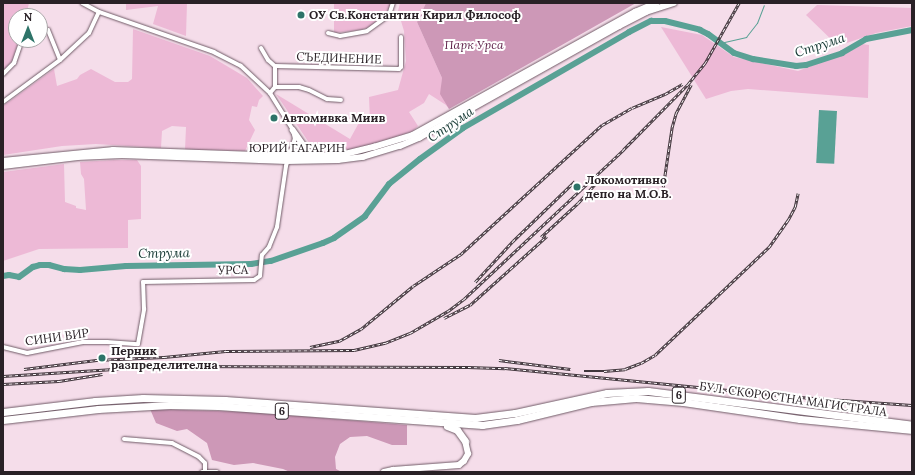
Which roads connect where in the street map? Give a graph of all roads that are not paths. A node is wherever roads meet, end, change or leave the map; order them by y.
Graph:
1 (82, 3) edge
2 (393, 3) edge
3 (656, 3) edge
4 (674, 3) edge
5 (99, 12) junction
6 (48, 30) edge
7 (328, 33) dead end
8 (401, 38) dead end
9 (19, 48) edge
10 (261, 48) dead end
11 (60, 60) junction
12 (275, 66) junction
13 (3, 74) edge
14 (274, 87) junction
15 (270, 93) junction
16 (341, 100) dead end
17 (3, 102) edge
18 (293, 130) junction
19 (312, 157) junction
20 (289, 159) junction
21 (3, 161) edge
22 (3, 166) edge
23 (138, 344) joint
24 (3, 347) edge
25 (559, 406) junction
26 (3, 412) edge
27 (800, 415) junction
28 (3, 420) edge
29 (417, 422) junction
30 (492, 424) junction
31 (912, 425) edge
32 (912, 430) edge
33 (124, 439) dead end
34 (465, 441) junction
35 (203, 472) edge
36 (217, 472) edge
37 (384, 472) edge

1 - 5 street
2 - 7 street
3 - 19 street, ЮРИЙ ГАГАРИН
4 - 20 street, ЮРИЙ ГАГАРИН
5 - 11 street
5 - 15 street
6 - 11 street
8 - 12 street, СЪЕДИНЕНИЕ
9 - 13 street
10 - 12 street
11 - 17 street
12 - 14 street
14 - 15 street
14 - 16 street
15 - 18 street
18 - 19 street
18 - 20 street, УРСА
19 - 20 street, ЮРИЙ ГАГАРИН
20 - 21 street, ЮРИЙ ГАГАРИН
20 - 22 street, ЮРИЙ ГАГАРИН
20 - 23 street, УРСА
23 - 24 street, СИНИ ВИР
25 - 26 highway, БУЛ. СКОРОСТНА МАГИСТРАЛА / 6
25 - 27 highway, БУЛ. СКОРОСТНА МАГИСТРАЛА / 6
25 - 30 highway, БУЛ. СКОРОСТНА МАГИСТРАЛА / 6
27 - 31 highway, БУЛ. СКОРОСТНА МАГИСТРАЛА / 6
27 - 32 highway, БУЛ. СКОРОСТНА МАГИСТРАЛА / 6
28 - 29 highway, БУЛ. СКОРОСТНА МАГИСТРАЛА / 6
29 - 30 highway, БУЛ. СКОРОСТНА МАГИСТРАЛА / 6
29 - 34 highway
30 - 34 highway
33 - 35 street
34 - 37 street
35 - 36 street

